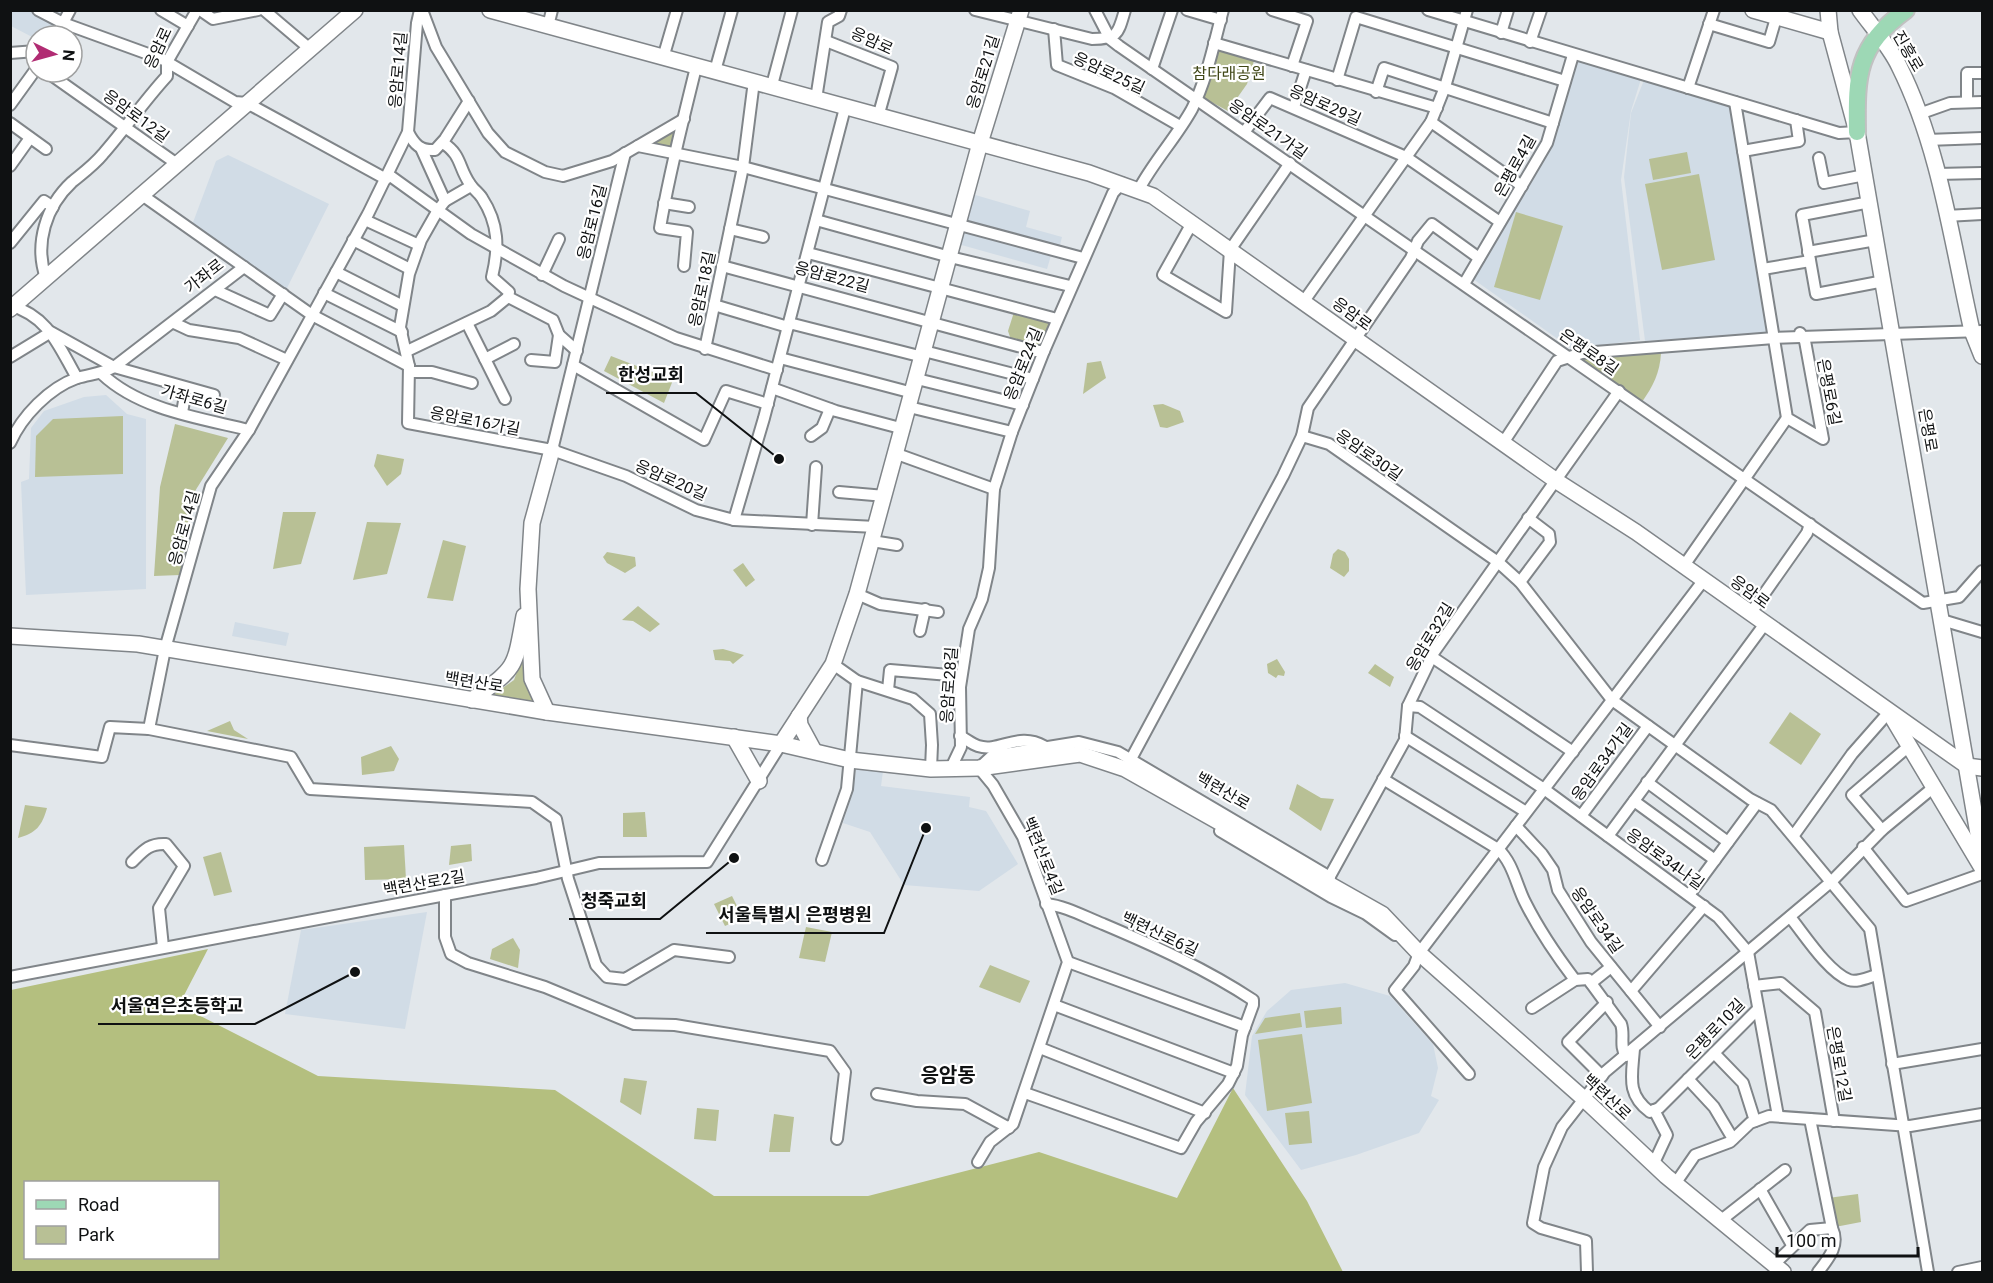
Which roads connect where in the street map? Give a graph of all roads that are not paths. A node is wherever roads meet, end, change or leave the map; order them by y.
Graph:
1 (38, 10) edge
2 (70, 10) edge
3 (161, 10) edge
4 (199, 10) edge
5 (258, 10) edge
6 (264, 10) edge
7 (355, 10) edge
8 (421, 10) edge
9 (490, 10) edge
10 (552, 10) edge
11 (677, 10) edge
12 (732, 10) edge
13 (792, 10) edge
14 (841, 10) edge
15 (975, 10) edge
16 (1095, 10) edge
17 (1125, 10) edge
18 (1172, 10) edge
19 (1187, 10) edge
20 (1272, 10) edge
21 (1428, 10) edge
22 (1508, 10) edge
23 (1541, 10) edge
24 (1714, 10) edge
25 (1753, 10) edge
26 (1828, 10) edge
27 (1860, 10) edge
28 (1906, 10) edge
29 (509, 13) edge
30 (1222, 15) edge
31 (1019, 16) edge
32 (1465, 16) edge
33 (1776, 18) junction
34 (63, 23) junction
35 (1710, 24) junction
36 (188, 26) junction
37 (548, 26) junction
38 (1054, 29) junction
39 (1830, 32) junction
40 (1501, 33) junction
41 (1877, 34) junction
42 (1110, 39) junction
43 (825, 40) junction
44 (1530, 42) junction
45 (1214, 43) junction
46 (1456, 46) junction
47 (310, 49) junction
48 (1573, 55) junction
49 (663, 58) junction
50 (167, 62) junction
51 (1292, 66) junction
52 (696, 67) junction
53 (1152, 69) junction
54 (1305, 70) junction
55 (715, 71) junction
56 (1983, 73) edge
57 (1337, 80) junction
58 (754, 81) junction
59 (1565, 81) junction
60 (25, 84) edge
61 (64, 84) edge
62 (772, 85) junction
63 (1445, 87) junction
64 (1688, 88) junction
65 (1376, 92) junction
66 (1196, 98) junction
67 (816, 99) junction
68 (469, 101) junction
69 (1735, 102) junction
70 (1968, 102) junction
71 (1983, 102) edge
72 (247, 103) junction
73 (10, 105) edge
74 (1294, 106) junction
75 (845, 108) junction
76 (1437, 108) junction
77 (1919, 114) junction
78 (878, 117) junction
79 (684, 119) junction
80 (1796, 120) junction
81 (1431, 122) junction
82 (10, 123) edge
83 (1552, 123) junction
84 (124, 126) junction
85 (1179, 126) junction
86 (1245, 131) junction
87 (408, 132) junction
88 (1857, 132) junction
89 (30, 138) junction
90 (1983, 138) edge
91 (1928, 140) junction
92 (443, 143) junction
93 (980, 143) junction
94 (638, 146) junction
95 (421, 148) junction
96 (46, 149) dead end
97 (1743, 151) junction
98 (625, 153) junction
99 (676, 155) junction
100 (1406, 157) junction
101 (1819, 158) dead end
102 (1290, 163) junction
103 (177, 164) junction
104 (10, 166) edge
105 (743, 167) junction
106 (1983, 173) edge
107 (1937, 174) junction
108 (1865, 175) junction
109 (388, 177) junction
110 (1122, 183) junction
111 (471, 186) junction
112 (1521, 186) junction
113 (824, 188) junction
114 (1138, 191) junction
115 (142, 195) junction
116 (1870, 202) junction
117 (664, 203) junction
118 (442, 206) junction
119 (52, 207) junction
120 (689, 207) dead end
121 (1983, 214) edge
122 (1365, 215) junction
123 (1946, 216) junction
124 (365, 220) junction
125 (816, 220) junction
126 (1500, 222) junction
127 (1192, 223) junction
128 (958, 225) junction
129 (730, 229) junction
130 (763, 237) dead end
131 (559, 239) dead end
132 (353, 240) junction
133 (1876, 240) junction
134 (10, 243) edge
135 (419, 245) junction
136 (1415, 249) junction
137 (1230, 250) junction
138 (498, 251) junction
139 (808, 253) junction
140 (950, 257) junction
141 (1809, 257) junction
142 (1083, 258) junction
143 (1479, 258) junction
144 (684, 266) dead end
145 (722, 266) junction
146 (244, 267) junction
147 (410, 269) junction
148 (1763, 269) junction
149 (336, 272) junction
150 (542, 275) junction
151 (46, 278) junction
152 (1884, 281) junction
153 (1464, 284) junction
154 (1070, 286) junction
155 (799, 287) junction
156 (941, 288) junction
157 (215, 290) junction
158 (324, 293) junction
159 (283, 294) junction
160 (508, 297) junction
161 (589, 298) junction
162 (1304, 301) junction
163 (714, 305) junction
164 (12, 306) edge
165 (403, 306) junction
166 (312, 315) junction
167 (1057, 319) junction
168 (174, 323) junction
169 (467, 323) junction
170 (932, 323) junction
171 (788, 325) junction
172 (1977, 331) edge
173 (51, 332) junction
174 (402, 332) junction
175 (1893, 333) junction
176 (559, 335) junction
177 (1801, 335) junction
178 (1354, 338) junction
179 (1774, 338) junction
180 (514, 344) dead end
181 (705, 349) junction
182 (407, 351) junction
183 (576, 351) junction
184 (1044, 351) junction
185 (923, 354) junction
186 (1983, 356) edge
187 (10, 357) edge
188 (780, 358) junction
189 (1570, 358) junction
190 (484, 359) junction
191 (287, 360) junction
192 (531, 360) dead end
193 (573, 365) junction
194 (114, 367) junction
195 (409, 369) junction
196 (777, 370) junction
197 (102, 374) junction
198 (77, 378) junction
199 (1033, 379) junction
200 (472, 383) dead end
201 (772, 388) junction
202 (186, 389) junction
203 (1619, 392) junction
204 (913, 393) junction
205 (214, 395) dead end
206 (505, 399) dead end
207 (768, 404) junction
208 (1023, 405) junction
209 (830, 409) junction
210 (182, 413) junction
211 (1787, 418) junction
212 (903, 429) junction
213 (249, 430) junction
214 (1012, 432) junction
215 (811, 436) dead end
216 (1302, 436) junction
217 (10, 443) edge
218 (1503, 443) junction
219 (552, 450) junction
220 (897, 454) junction
221 (816, 467) dead end
222 (1746, 479) junction
223 (1555, 480) junction
224 (994, 489) junction
225 (839, 492) dead end
226 (885, 496) junction
227 (1528, 518) junction
228 (734, 520) junction
229 (1810, 524) junction
230 (812, 525) junction
231 (874, 534) junction
232 (897, 545) dead end
233 (1498, 562) junction
234 (1683, 567) junction
235 (989, 568) joint
236 (1983, 571) edge
237 (1703, 581) junction
238 (1520, 582) junction
239 (528, 590) junction
240 (857, 594) junction
241 (1938, 599) junction
242 (925, 609) junction
243 (938, 612) dead end
244 (1750, 614) junction
245 (1942, 620) junction
246 (1764, 625) junction
247 (920, 631) dead end
248 (1983, 632) edge
249 (10, 636) edge
250 (165, 649) junction
251 (1432, 657) junction
252 (833, 664) junction
253 (961, 676) junction
254 (858, 681) junction
255 (888, 690) junction
256 (472, 700) junction
257 (1612, 700) junction
258 (1408, 706) junction
259 (548, 712) junction
260 (1889, 712) junction
261 (798, 716) junction
262 (1648, 726) junction
263 (149, 729) junction
264 (960, 736) junction
265 (1406, 736) junction
266 (734, 737) junction
267 (781, 744) junction
268 (10, 745) edge
269 (1674, 745) junction
270 (1909, 746) junction
271 (813, 749) junction
272 (1573, 752) junction
273 (1044, 753) junction
274 (1131, 759) junction
275 (850, 760) junction
276 (1967, 766) junction
277 (951, 768) junction
278 (979, 768) junction
279 (1983, 768) edge
280 (931, 769) junction
281 (1383, 779) junction
282 (759, 781) junction
283 (1647, 782) junction
284 (1934, 787) junction
285 (1544, 789) junction
286 (1634, 801) junction
287 (1757, 803) junction
288 (1526, 812) junction
289 (1581, 816) junction
290 (1516, 826) junction
291 (1882, 830) junction
292 (1794, 834) junction
293 (1608, 836) junction
294 (1728, 842) junction
295 (1863, 847) junction
296 (1498, 849) junction
297 (1983, 857) edge
298 (822, 860) dead end
299 (1715, 860) junction
300 (132, 862) dead end
301 (1983, 868) edge
302 (566, 871) junction
303 (1983, 874) edge
304 (1330, 876) junction
305 (1832, 881) junction
306 (445, 894) junction
307 (1689, 896) junction
308 (1046, 904) junction
309 (1704, 906) junction
310 (1790, 917) junction
311 (163, 947) junction
312 (1748, 952) junction
313 (1419, 953) junction
314 (729, 957) dead end
315 (1068, 962) junction
316 (1611, 967) junction
317 (1877, 975) junction
318 (10, 976) edge
319 (1575, 980) junction
320 (1592, 982) junction
321 (1754, 986) junction
322 (1632, 991) junction
323 (1607, 1002) junction
324 (1054, 1005) junction
325 (1532, 1008) dead end
326 (1758, 1009) junction
327 (1245, 1027) junction
328 (1660, 1027) junction
329 (1040, 1048) junction
330 (1983, 1049) edge
331 (1630, 1052) junction
332 (1714, 1053) junction
333 (1892, 1064) junction
334 (1233, 1073) junction
335 (1468, 1074) dead end
336 (1602, 1076) junction
337 (1688, 1079) junction
338 (877, 1094) dead end
339 (1025, 1094) junction
340 (1583, 1098) junction
341 (1654, 1110) junction
342 (1205, 1113) junction
343 (1983, 1114) edge
344 (1778, 1116) junction
345 (1810, 1119) junction
346 (1755, 1121) junction
347 (1834, 1121) junction
348 (1902, 1126) junction
349 (1009, 1128) junction
350 (837, 1139) dead end
351 (1733, 1139) junction
352 (978, 1162) dead end
353 (1653, 1165) junction
354 (1785, 1170) dead end
355 (1675, 1184) junction
356 (1760, 1190) junction
357 (1720, 1221) junction
358 (1832, 1228) junction
359 (1792, 1245) junction
360 (1983, 1267) edge
361 (1778, 1269) edge
362 (1820, 1270) edge
363 (1587, 1272) edge
364 (1928, 1272) edge
365 (1958, 1272) edge

1 - 34 street
2 - 34 street
3 - 36 street
4 - 5 street
4 - 36 street, 응암로
6 - 47 street
7 - 47 main road
8 - 68 street, 응암로14길
8 - 87 street, 응암로14길
9 - 29 main road, 응암로
10 - 37 street
11 - 49 street
12 - 55 street
13 - 62 street
14 - 43 street, 응암로
15 - 31 street
16 - 42 street, 응암로21가길
17 - 42 street
18 - 53 street
19 - 30 street
20 - 51 street
21 - 32 street
22 - 40 street
23 - 44 street
24 - 35 street
25 - 33 main road
26 - 39 main road, 은평로
27 - 41 main road, 진흥로
28 - 41 main road
29 - 37 main road, 응암로
30 - 45 street
31 - 38 street
31 - 93 main road, 응암로21길
32 - 40 street
32 - 46 street
33 - 35 street
33 - 39 main road
34 - 50 street
35 - 64 street
36 - 50 street, 응암로
37 - 49 main road, 응암로
38 - 42 street
38 - 85 street, 응암로25길
39 - 88 main road, 은평로
40 - 44 street
41 - 77 main road, 진흥로
41 - 88 main road
42 - 53 street, 응암로21가길
43 - 67 street, 응암로
43 - 78 street, 응암로
44 - 48 street
45 - 51 street, 응암로29길
45 - 66 street
46 - 57 street, 응암로29길
46 - 59 street, 응암로29길
46 - 63 street
47 - 72 main road
48 - 59 street, 은평로4길
48 - 64 street
49 - 52 main road, 응암로
50 - 72 street
50 - 84 street, 응암로
51 - 54 street, 응암로29길
52 - 55 main road, 응암로
52 - 79 street
53 - 66 street, 응암로21가길
54 - 57 street, 응암로29길
54 - 74 street
55 - 58 main road, 응암로
56 - 70 street
57 - 65 street, 응암로29길
58 - 62 main road, 응암로
58 - 105 street, 응암로18길
59 - 83 street, 은평로4길
60 - 73 street
61 - 84 street, 응암로12길
62 - 67 main road, 응암로
63 - 65 street, 응암로29길
63 - 76 street
63 - 83 street, 응암로29길
64 - 69 street
65 - 76 street, 응암로29길
66 - 85 street
66 - 86 street, 응암로21가길
67 - 75 main road, 응암로
68 - 92 street
68 - 98 street, 응암로16길
69 - 80 street
69 - 97 street
70 - 71 street
70 - 77 street
72 - 103 main road
72 - 109 street
74 - 86 street, 응암로29길
74 - 100 street, 응암로29길
75 - 78 main road, 응암로
75 - 113 street
76 - 81 street
77 - 91 main road, 진흥로
78 - 93 main road, 응암로
79 - 94 street, 응암로16길
79 - 99 street
80 - 88 street
80 - 97 street
81 - 100 street
81 - 112 street
82 - 89 street
83 - 112 street, 은평로4길
84 - 103 street, 응암로12길
84 - 119 street
85 - 114 street
86 - 102 street, 응암로21가길
87 - 95 street, 응암로14길
87 - 109 street, 응암로14길
88 - 108 main road, 은평로
89 - 96 street
89 - 104 street
90 - 91 street
91 - 107 main road, 진흥로
92 - 95 street
92 - 111 street
93 - 110 main road, 응암로
93 - 128 main road
94 - 98 street, 응암로16길
94 - 99 street
95 - 118 street, 응암로14길
97 - 148 street
98 - 161 street, 응암로16길
99 - 105 street
99 - 117 street
100 - 122 street
100 - 126 street, 응암로29길
101 - 108 street
102 - 122 street, 응암로21가길
102 - 137 street
103 - 115 main road
105 - 113 street
105 - 129 street, 응암로18길
106 - 107 street
107 - 123 main road, 진흥로
108 - 116 main road, 은평로
109 - 118 street
109 - 124 street, 응암로14길
110 - 114 main road, 응암로
110 - 142 street, 응암로24길
111 - 118 street
111 - 138 street
112 - 126 street, 은평로4길
113 - 125 street
113 - 128 street
114 - 127 main road, 응암로
115 - 146 street, 가좌로
115 - 151 main road
116 - 133 main road, 은평로
116 - 141 street
117 - 120 street
117 - 144 street
118 - 135 street
118 - 138 street
119 - 134 street
119 - 151 street
121 - 123 street
122 - 136 street, 은평로8길
122 - 162 street
123 - 172 main road, 진흥로
124 - 132 street, 응암로14길
124 - 135 street
125 - 139 street
125 - 140 street
126 - 143 street, 은평로4길
127 - 137 main road, 응암로
127 - 137 street
128 - 140 main road
128 - 142 street
129 - 130 street
129 - 145 street, 응암로18길
131 - 150 street
132 - 147 street
132 - 149 street, 응암로14길
133 - 141 street
133 - 152 main road, 은평로
135 - 147 street
136 - 143 street
136 - 153 street, 은평로8길
136 - 178 street
137 - 162 main road, 응암로
138 - 150 street
138 - 160 street
139 - 155 street
139 - 156 street, 응암로22길
140 - 154 street
140 - 156 main road
141 - 148 street
141 - 152 street
142 - 154 street, 응암로24길
143 - 153 street, 은평로4길
145 - 155 street, 응암로22길
145 - 163 street, 응암로18길
146 - 157 street, 가좌로
146 - 159 street
147 - 165 street
148 - 179 street
149 - 158 street, 응암로14길
149 - 165 street
150 - 161 street
151 - 164 main road
152 - 175 main road, 은평로
153 - 189 street, 은평로8길
154 - 167 street, 응암로24길
155 - 170 street, 응암로22길
155 - 171 street
156 - 167 street, 응암로22길
156 - 170 main road
157 - 159 street
157 - 168 street, 가좌로
158 - 166 street, 응암로14길
158 - 174 street
159 - 166 street
160 - 169 street
160 - 176 street
161 - 181 street, 응암로18길
161 - 183 street, 응암로16길
162 - 178 main road, 응암로
163 - 171 street
163 - 181 street, 응암로18길
164 - 173 street
165 - 174 street
166 - 191 street, 응암로14길
166 - 195 street
167 - 184 street, 응암로24길
168 - 191 street
168 - 194 street, 가좌로
169 - 182 street
169 - 190 street
170 - 184 street, 응암로22길
170 - 185 main road
171 - 185 street
171 - 188 street
172 - 175 street, 은평로6길
172 - 186 main road, 진흥로
173 - 187 street
173 - 194 street, 가좌로6길
173 - 198 street
174 - 182 street
175 - 177 street, 은평로6길
175 - 241 main road, 은평로
176 - 183 street
176 - 192 street
177 - 179 street, 은평로6길
177 - 211 street, 은평로6길
178 - 216 street
178 - 218 main road, 응암로
179 - 189 street, 은평로6길
179 - 211 street
180 - 190 street
181 - 196 street
182 - 195 street, 응암로16가길
183 - 193 street, 응암로16길
184 - 199 street, 응암로24길
185 - 199 street
185 - 204 main road
188 - 196 street
188 - 204 street
189 - 203 street, 은평로8길
189 - 218 street
190 - 206 street
191 - 213 street, 응암로14길
193 - 207 street
193 - 219 street, 응암로16길
194 - 197 street
194 - 202 street, 가좌로6길
195 - 200 street
195 - 219 street, 응암로16가길
196 - 201 street
197 - 198 street
197 - 210 street, 가좌로6길
198 - 217 street
199 - 208 street, 응암로24길
201 - 207 street
201 - 209 street
202 - 205 street, 가좌로6길
202 - 210 street
203 - 222 street, 은평로8길
203 - 223 street, 응암로32길
204 - 208 street
204 - 212 main road
204 - 214 street
207 - 228 street
208 - 214 street, 응암로24길
209 - 212 street
209 - 215 street
210 - 213 street, 가좌로6길
211 - 222 street
212 - 220 main road
213 - 250 street, 응암로14길
214 - 224 street, 응암로24길
216 - 233 street, 응암로30길
216 - 274 street
218 - 223 main road, 응암로
219 - 228 street, 응암로20길
219 - 239 main road
220 - 224 street
220 - 226 main road
221 - 230 street
222 - 229 street, 은평로8길
222 - 234 street
223 - 227 street, 응암로32길
223 - 234 main road, 응암로
224 - 235 street, 응암로24길
225 - 226 street
226 - 231 main road
227 - 233 street, 응암로32길
227 - 238 street
228 - 230 street
229 - 241 street, 은평로8길
229 - 244 street
230 - 231 street
231 - 232 street
231 - 240 main road
233 - 238 street
233 - 251 street, 응암로32길
234 - 237 main road, 응암로
235 - 253 street, 응암로28길
236 - 241 street
237 - 244 main road, 응암로
237 - 257 street
238 - 257 street
239 - 256 main road
239 - 259 main road
240 - 242 street
240 - 252 main road
241 - 245 main road, 은평로
242 - 243 street
242 - 247 street
244 - 246 main road, 응암로
245 - 248 street
245 - 276 main road, 은평로
246 - 260 main road, 응암로
246 - 269 street, 응암로
249 - 250 main road, 백련산로
250 - 256 main road, 백련산로
250 - 263 street, 응암로14길
251 - 258 street, 응암로32길
251 - 272 street
252 - 254 street
252 - 261 main road
253 - 255 street
253 - 264 street, 응암로28길
254 - 255 street
254 - 275 street
255 - 280 street
256 - 259 main road, 백련산로
257 - 262 street, 응암로34가길
257 - 272 street
258 - 265 street, 응암로32길
258 - 285 street
259 - 266 main road, 백련산로
260 - 270 main road
260 - 276 main road, 응암로
260 - 292 street
261 - 267 main road
261 - 271 main road
262 - 269 street, 응암로34가길
262 - 289 street, 응암로34가길
263 - 268 street
263 - 302 street
264 - 273 street
264 - 277 street, 응암로28길
265 - 281 street, 응암로32길
265 - 288 street
266 - 267 main road, 백련산로
266 - 282 main road
267 - 271 main road, 백련산로
267 - 282 street, 백련산로2길
269 - 283 street
269 - 287 street, 응암로34가길
270 - 284 main road
270 - 291 street
271 - 275 main road, 백련산로
272 - 285 street
273 - 274 street, 백련산로
273 - 278 main road, 백련산로
273 - 313 main road, 백련산로
274 - 304 street, 백련산로
275 - 280 main road, 백련산로
275 - 298 street
276 - 279 main road, 응암로
276 - 297 main road, 은평로
277 - 278 main road, 백련산로
277 - 280 main road, 백련산로
278 - 308 street, 백련산로4길
281 - 296 street
281 - 304 street, 응암로32길
282 - 302 street, 백련산로2길
283 - 286 street, 응암로34나길
283 - 294 street
284 - 291 street, 은평로10길
284 - 301 main road
285 - 288 street
285 - 289 street, 응암로34나길
286 - 293 street, 응암로34나길
286 - 299 street, 응암로34나길
287 - 292 street, 응암로34가길
287 - 294 street
288 - 290 street
289 - 293 street, 응암로34나길
290 - 296 street
290 - 316 street, 응암로34길
291 - 295 street, 은평로10길
292 - 305 street, 응암로34가길
293 - 307 street, 응암로34나길
294 - 299 street
295 - 303 street
295 - 305 street, 은평로10길
296 - 313 street
296 - 319 street
299 - 307 street
300 - 311 street
302 - 306 street, 백련산로2길
302 - 314 street
304 - 313 street, 백련산로
305 - 310 street, 은평로10길
305 - 317 street
306 - 311 street, 백련산로2길
306 - 350 street
307 - 309 street, 응암로34나길
308 - 315 street, 백련산로4길
308 - 327 street, 백련산로6길
309 - 312 street, 응암로34나길
309 - 322 street, 응암로34나길
310 - 312 street, 은평로10길
310 - 317 street
311 - 318 street, 백련산로2길
312 - 321 street, 은평로10길
312 - 328 street, 은평로10길
313 - 335 street
313 - 340 main road, 백련산로
315 - 324 street
315 - 327 street
316 - 320 street
316 - 322 street, 응암로34길
317 - 333 street
319 - 320 street
319 - 325 street
320 - 323 street
321 - 326 street, 은평로10길
321 - 347 street, 은평로12길
322 - 328 street, 응암로34길
323 - 331 street
323 - 336 street
324 - 329 street
324 - 334 street
326 - 332 street, 은평로10길
326 - 344 street
327 - 334 street
328 - 331 street, 은평로10길
329 - 339 street
329 - 342 street
330 - 333 street
331 - 336 street, 은평로10길
331 - 341 street
332 - 337 street, 은평로10길
332 - 346 street
333 - 348 street
334 - 342 street
336 - 340 street, 은평로10길
337 - 341 street, 은평로10길
337 - 351 street
338 - 349 street
339 - 342 street
339 - 349 street
340 - 353 main road, 백련산로
340 - 363 street, 은평로10길
341 - 353 street
343 - 348 street, 은평로12길
344 - 345 street, 은평로12길
344 - 346 street, 은평로12길
345 - 347 street, 은평로12길
345 - 358 street
346 - 351 street, 은평로12길
347 - 348 street, 은평로12길
348 - 364 street
349 - 352 street
351 - 355 street, 은평로12길
353 - 355 main road, 백련산로
354 - 356 street
355 - 357 main road, 백련산로
356 - 357 street
356 - 359 street
357 - 361 main road, 백련산로
358 - 359 street, 백련산로
358 - 362 street
359 - 361 street, 백련산로
360 - 365 street

